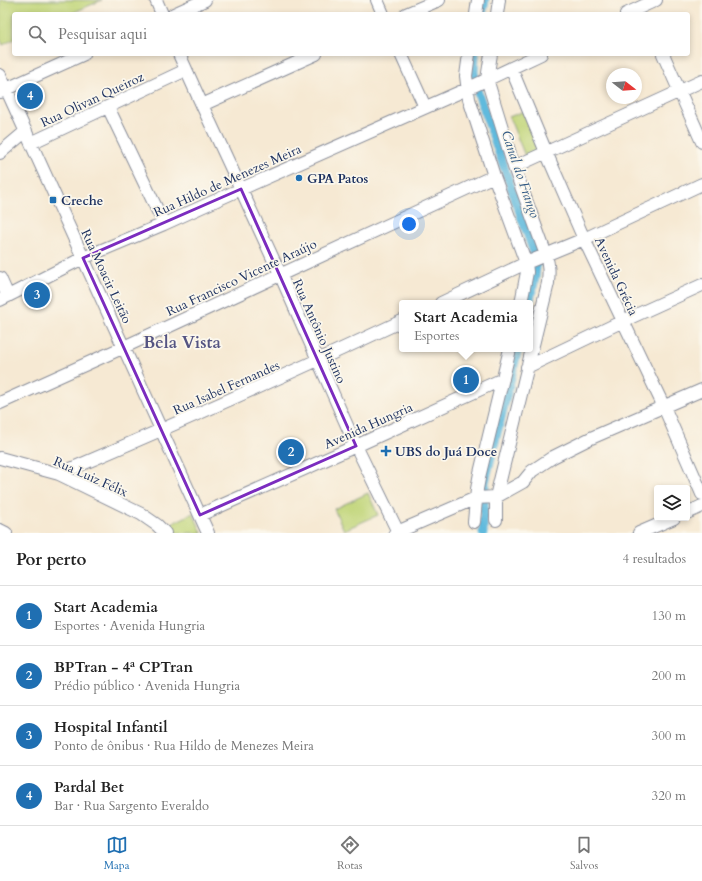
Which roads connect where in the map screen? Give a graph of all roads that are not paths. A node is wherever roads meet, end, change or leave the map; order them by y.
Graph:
1 (156, 0) edge
2 (205, 0) edge
3 (376, 0) edge
4 (439, 0) edge
5 (478, 0) edge
6 (499, 0) edge
7 (656, 0) edge
8 (642, 7) edge
9 (161, 12) edge
10 (178, 12) edge
11 (382, 12) edge
12 (411, 12) edge
13 (476, 12) edge
14 (497, 12) edge
15 (631, 12) edge
16 (80, 56) edge
17 (180, 56) edge
18 (312, 56) edge
19 (402, 56) edge
20 (469, 56) edge
21 (491, 56) edge
22 (537, 56) edge
23 (664, 56) edge
24 (511, 68) junction
25 (186, 70) junction
26 (0, 75) edge
27 (487, 79) junction
28 (702, 81) edge
29 (467, 88) junction
30 (3, 90) edge
31 (679, 92) junction
32 (202, 105) junction
33 (108, 107) junction
34 (425, 107) junction
35 (26, 131) junction
36 (702, 142) edge
37 (31, 143) junction
38 (546, 152) junction
39 (0, 153) edge
40 (514, 167) junction
41 (494, 176) junction
42 (702, 184) edge
43 (241, 189) junction
44 (164, 224) junction
45 (584, 239) junction
46 (546, 255) junction
47 (83, 258) junction
48 (526, 263) junction
49 (280, 274) junction
50 (0, 278) edge
51 (702, 285) edge
52 (4, 298) edge
53 (447, 300) edge
54 (522, 300) edge
55 (623, 321) junction
56 (399, 322) edge
57 (533, 343) edge
58 (124, 347) junction
59 (509, 352) edge
60 (531, 352) edge
61 (318, 361) junction
62 (527, 367) junction
63 (503, 379) junction
64 (702, 390) edge
65 (0, 402) edge
66 (664, 407) junction
67 (161, 431) junction
68 (356, 446) junction
69 (0, 458) edge
70 (698, 473) edge
71 (59, 474) junction
72 (702, 494) edge
73 (487, 498) junction
74 (702, 506) edge
75 (690, 511) edge
76 (200, 515) junction
77 (496, 520) dead end
78 (667, 521) edge
79 (474, 522) dead end
80 (0, 530) edge
81 (397, 532) edge
82 (6, 533) edge
83 (165, 533) edge
84 (208, 533) edge
85 (639, 533) edge

1 - 9 street
2 - 10 street
3 - 11 street
4 - 12 street
5 - 13 street
6 - 14 street
7 - 8 street
8 - 15 street
16 - 30 street
17 - 25 street, Rua Antônio Justino
18 - 32 street
19 - 34 street
20 - 29 street
21 - 27 street
22 - 24 street, Rua Hildo de Menezes Meira
23 - 31 street
24 - 27 street, Rua Hildo de Menezes Meira
24 - 38 street, Avenida Grécia
25 - 32 street, Rua Antônio Justino
25 - 33 street, Rua Olivan Queiroz
26 - 30 street, Rua Moacir Leitão
27 - 29 street, Rua Hildo de Menezes Meira
27 - 40 street
28 - 31 street
29 - 34 street, Rua Hildo de Menezes Meira
29 - 41 street
30 - 35 street, Rua Moacir Leitão
31 - 36 street
31 - 38 street
32 - 43 street, Rua Antônio Justino
33 - 37 street, Rua Olivan Queiroz
33 - 44 street
34 - 43 street, Rua Hildo de Menezes Meira
35 - 37 street, Rua Moacir Leitão
35 - 39 street, Rua Olivan Queiroz
37 - 47 street, Rua Moacir Leitão
38 - 40 street
38 - 45 street, Avenida Grécia
40 - 46 street
41 - 48 street
41 - 49 street, Rua Francisco Vicente Araújo
42 - 45 street
43 - 44 street, Rua Hildo de Menezes Meira
43 - 49 street, Rua Antônio Justino
44 - 47 street, Rua Hildo de Menezes Meira
45 - 46 street
45 - 55 street, Avenida Grécia
46 - 48 street
46 - 57 street
47 - 52 street, Rua Hildo de Menezes Meira
47 - 58 street, Rua Moacir Leitão
48 - 53 street
48 - 54 street
49 - 58 street, Rua Francisco Vicente Araújo
49 - 61 street, Rua Antônio Justino
50 - 52 street
51 - 55 street
55 - 62 street
55 - 66 street, Avenida Grécia
56 - 61 street, Rua Isabel Fernandes
58 - 65 street, Rua Francisco Vicente Araújo
58 - 67 street, Rua Moacir Leitão
59 - 63 street
60 - 62 street
61 - 67 street, Rua Isabel Fernandes
61 - 68 street, Rua Antônio Justino
62 - 73 street
63 - 68 street, Avenida Hungria
63 - 73 street
64 - 66 street
66 - 70 street, Avenida Grécia
66 - 73 street
67 - 71 street, Rua Isabel Fernandes
67 - 76 street, Rua Moacir Leitão
68 - 76 street, Avenida Hungria
68 - 81 street, Rua Antônio Justino
69 - 71 street, Rua Luiz Félix
70 - 72 street, Avenida Grécia
71 - 83 street, Rua Luiz Félix
73 - 77 street
73 - 79 street
73 - 81 street
74 - 75 street
76 - 84 street, Rua Moacir Leitão
78 - 85 street
80 - 82 street

